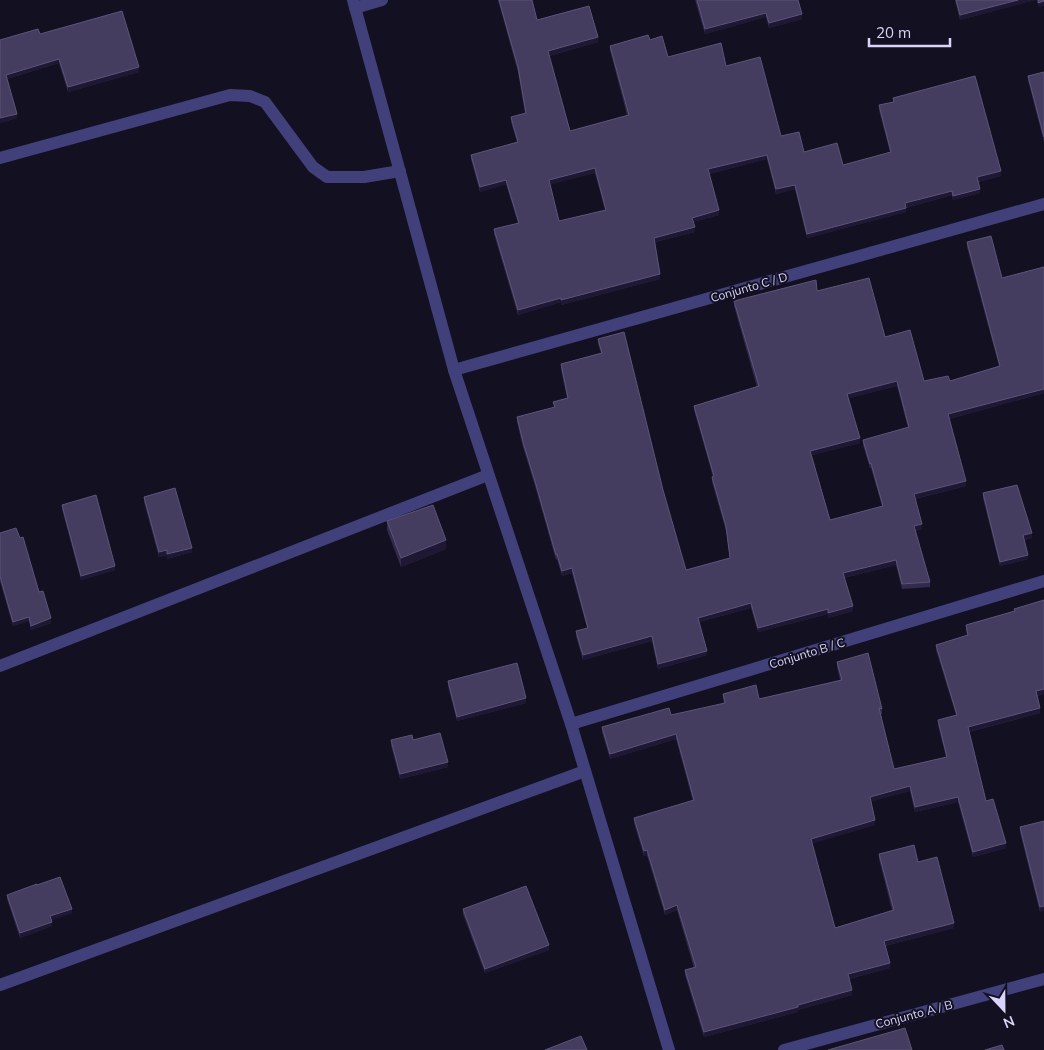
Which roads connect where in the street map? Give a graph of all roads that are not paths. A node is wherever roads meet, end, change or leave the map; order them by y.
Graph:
1 (382, 0) edge
2 (354, 4) edge
3 (0, 158) edge
4 (400, 170) junction
5 (1044, 204) edge
6 (454, 370) junction
7 (488, 474) junction
8 (1044, 581) edge
9 (0, 666) edge
10 (571, 724) junction
11 (585, 771) junction
12 (1044, 979) edge
13 (0, 985) edge
14 (669, 1050) edge
15 (784, 1050) edge

1 - 2 street
2 - 4 street
3 - 4 street
4 - 6 street
5 - 6 street, Conjunto C / D
6 - 7 street
7 - 9 street
7 - 10 street
8 - 10 street, Conjunto B / C
10 - 11 street
11 - 13 street
11 - 14 street
12 - 15 street, Conjunto A / B

